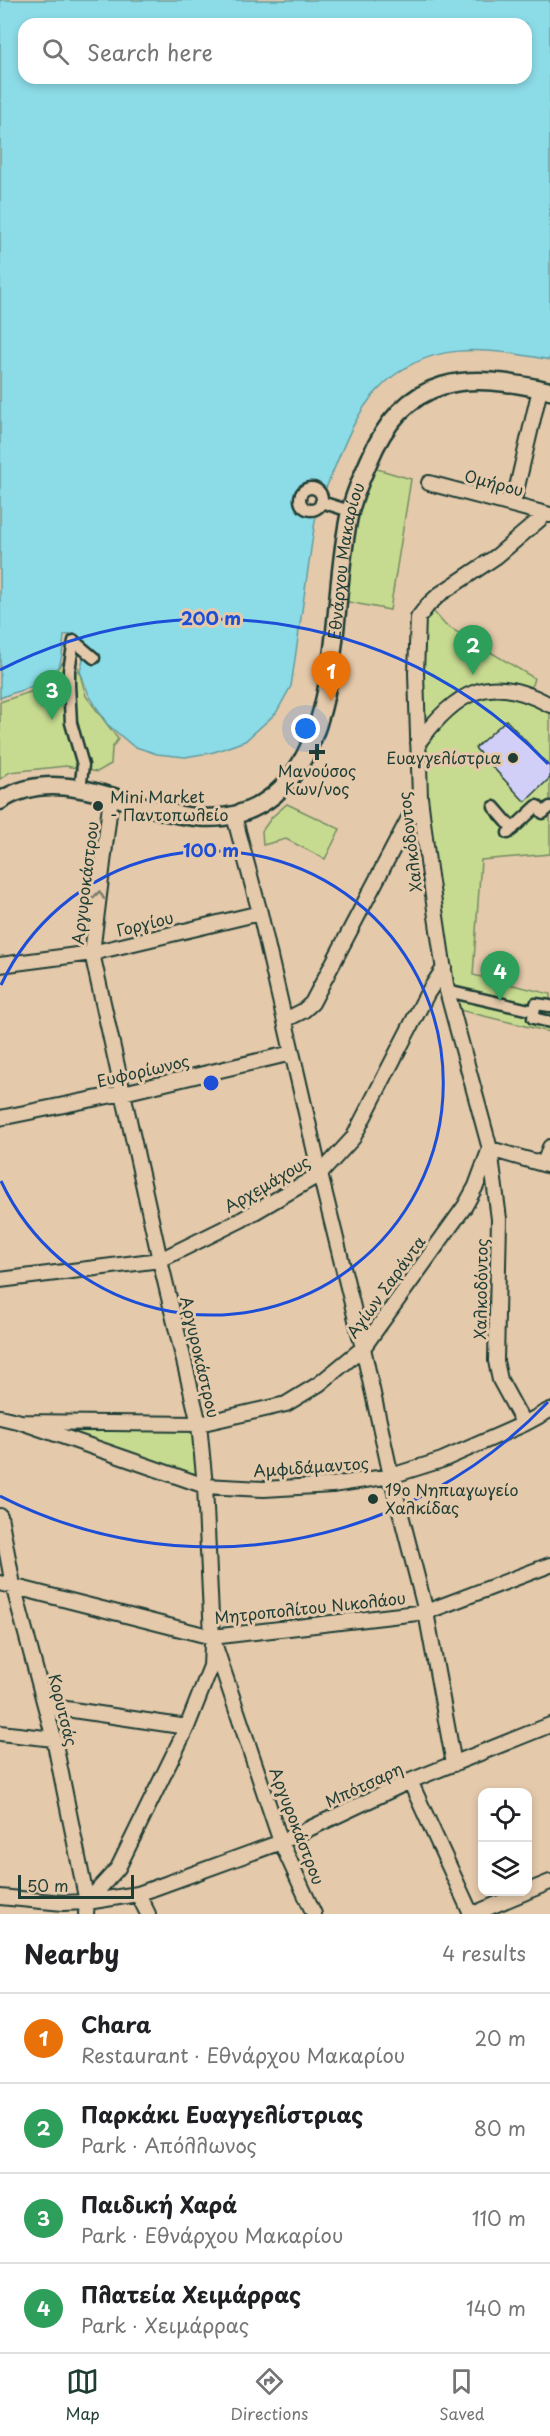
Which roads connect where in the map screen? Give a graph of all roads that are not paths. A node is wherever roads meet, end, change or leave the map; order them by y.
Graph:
1 (545, 390) edge
2 (429, 483) dead end
3 (321, 502) dead end
4 (513, 504) junction
5 (350, 511) junction
6 (548, 514) edge
7 (94, 658) dead end
8 (550, 705) edge
9 (418, 743) junction
10 (80, 790) junction
11 (111, 797) junction
12 (420, 797) junction
13 (0, 801) edge
14 (494, 807) dead end
15 (550, 807) edge
16 (234, 816) junction
17 (260, 913) junction
18 (93, 953) junction
19 (0, 965) edge
20 (444, 968) junction
21 (447, 991) junction
22 (550, 1006) edge
23 (534, 1011) junction
24 (285, 1020) junction
25 (550, 1022) edge
26 (292, 1053) junction
27 (123, 1093) junction
28 (0, 1118) edge
29 (550, 1147) edge
30 (489, 1149) junction
31 (547, 1165) edge
32 (320, 1174) junction
33 (160, 1260) junction
34 (0, 1280) edge
35 (363, 1348) junction
36 (550, 1410) edge
37 (0, 1417) edge
38 (21, 1422) junction
39 (199, 1424) junction
40 (525, 1424) junction
41 (391, 1476) junction
42 (205, 1486) junction
43 (0, 1515) edge
44 (550, 1565) edge
45 (7, 1584) edge
46 (426, 1612) junction
47 (212, 1637) junction
48 (46, 1706) junction
49 (550, 1725) edge
50 (187, 1727) junction
51 (0, 1733) edge
52 (54, 1739) junction
53 (454, 1764) junction
54 (410, 1781) junction
55 (281, 1842) junction
56 (550, 1882) edge
57 (532, 1889) edge
58 (138, 1894) junction
59 (515, 1896) edge
60 (0, 1897) edge
61 (87, 1908) edge
62 (148, 1914) edge
63 (314, 1914) edge
64 (472, 1914) edge

1 - 4 street
1 - 5 street, Εθνάρχου Μακαρίου
2 - 4 street, Ομήρου
3 - 5 street
4 - 6 street, Ομήρου
5 - 16 street, Εθνάρχου Μακαρίου
6 - 9 street, Χαλκόδοντος
7 - 10 street
8 - 9 street
9 - 12 street, Χαλκόδοντος
10 - 11 street, Εθνάρχου Μακαρίου
10 - 13 street, Εθνάρχου Μακαρίου
11 - 16 street, Εθνάρχου Μακαρίου
18 -> 11 street, Αργυροκάστρου
12 - 20 street, Χαλκόδοντος
12 - 24 street
14 - 15 street
16 - 17 street
17 - 18 street, Γοργίου
17 - 24 street
18 - 19 street, Γοργίου
18 - 27 street, Αργυροκάστρου
20 - 21 street, Χαλκόδοντος
20 - 32 street, Αρχεμάχους
21 - 23 street
21 - 30 street, Χαλκόδοντος
22 - 23 street
23 - 25 street
24 - 26 street
26 - 27 street, Ευφορίωνος
26 - 32 street
27 - 28 street, Ευφορίωνος
27 - 33 street, Αργυροκάστρου
29 - 31 street
30 - 31 street
30 - 35 street, Αγίων Σαράντα
30 - 40 street, Χαλκοδόντος
32 - 33 street, Αρχεμάχους
32 - 35 street
33 - 34 street, Αρχεμάχους
33 - 39 street, Αργυροκάστρου
35 - 39 street, Αγίων Σαράντα
35 - 41 street
36 - 40 street, Αμφιδάμαντος
37 - 38 street, Αμφιδάμαντος
38 - 39 street, Αγίων Σαράντα
38 - 42 street, Αμφιδάμαντος
39 - 42 street, Αργυροκάστρου
40 - 41 street, Αμφιδάμαντος
41 - 42 street, Αμφιδάμαντος
41 - 46 street
42 - 47 street, Αργυροκάστρου
43 - 45 street, Κορυτσάς
44 - 46 street, Μητροπολίτου Νικολάου
45 - 47 street, Μητροπολίτου Νικολάου
45 - 48 street, Κορυτσάς
46 - 47 street, Μητροπολίτου Νικολάου
46 - 53 street
47 - 50 street
47 - 55 street, Αργυροκάστρου
48 - 50 street
48 - 52 street, Κορυτσάς
49 - 53 street, Μπότσαρη
50 - 61 street
51 - 52 street
52 - 61 street, Κορυτσάς
53 - 54 street, Μπότσαρη
54 - 55 street, Μπότσαρη
54 - 64 street
55 - 58 street, Μπότσαρη
55 - 63 street, Αργυροκάστρου
56 - 57 street
58 - 61 street, Μπότσαρη
58 - 62 street
59 - 64 street
60 - 61 street, Μπότσαρη

